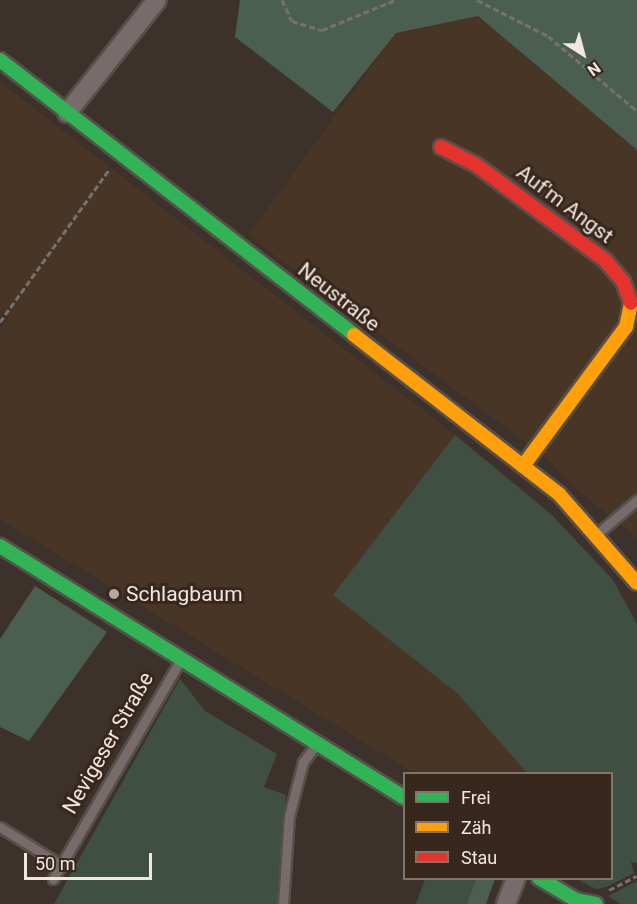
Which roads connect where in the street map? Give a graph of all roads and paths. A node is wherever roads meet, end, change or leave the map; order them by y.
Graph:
1 (158, 0) edge
2 (282, 0) edge
3 (395, 0) edge
4 (477, 0) edge
5 (0, 60) edge
6 (637, 111) edge
7 (67, 113) junction
8 (441, 147) dead end
9 (112, 166) dead end
10 (0, 322) edge
11 (523, 466) junction
12 (637, 500) edge
13 (598, 533) junction
14 (0, 546) edge
15 (637, 583) edge
16 (181, 659) junction
17 (318, 742) junction
18 (403, 796) edge
19 (0, 827) edge
20 (61, 866) junction
21 (637, 876) edge
22 (53, 879) dead end
23 (516, 880) edge
24 (541, 880) edge
25 (597, 900) edge
26 (577, 902) edge
27 (283, 904) edge
28 (506, 904) edge

1 - 7 street
2 - 3 path
4 - 6 path
5 - 7 street, Neustraße
7 - 11 street, Neustraße
8 - 11 street, Auf'm Angst
9 - 10 path
11 - 13 street, Neustraße
12 - 13 lane
13 - 15 street, Neustraße
14 - 16 street, Nevigeser Straße
16 - 17 street, Nevigeser Straße
16 - 20 lane, Nevigeser Straße
17 - 18 street, Nevigeser Straße
17 - 27 lane
19 - 20 lane
20 - 22 lane, Nevigeser Straße
21 - 25 path
23 - 28 street
24 - 26 street
25 - 26 street

